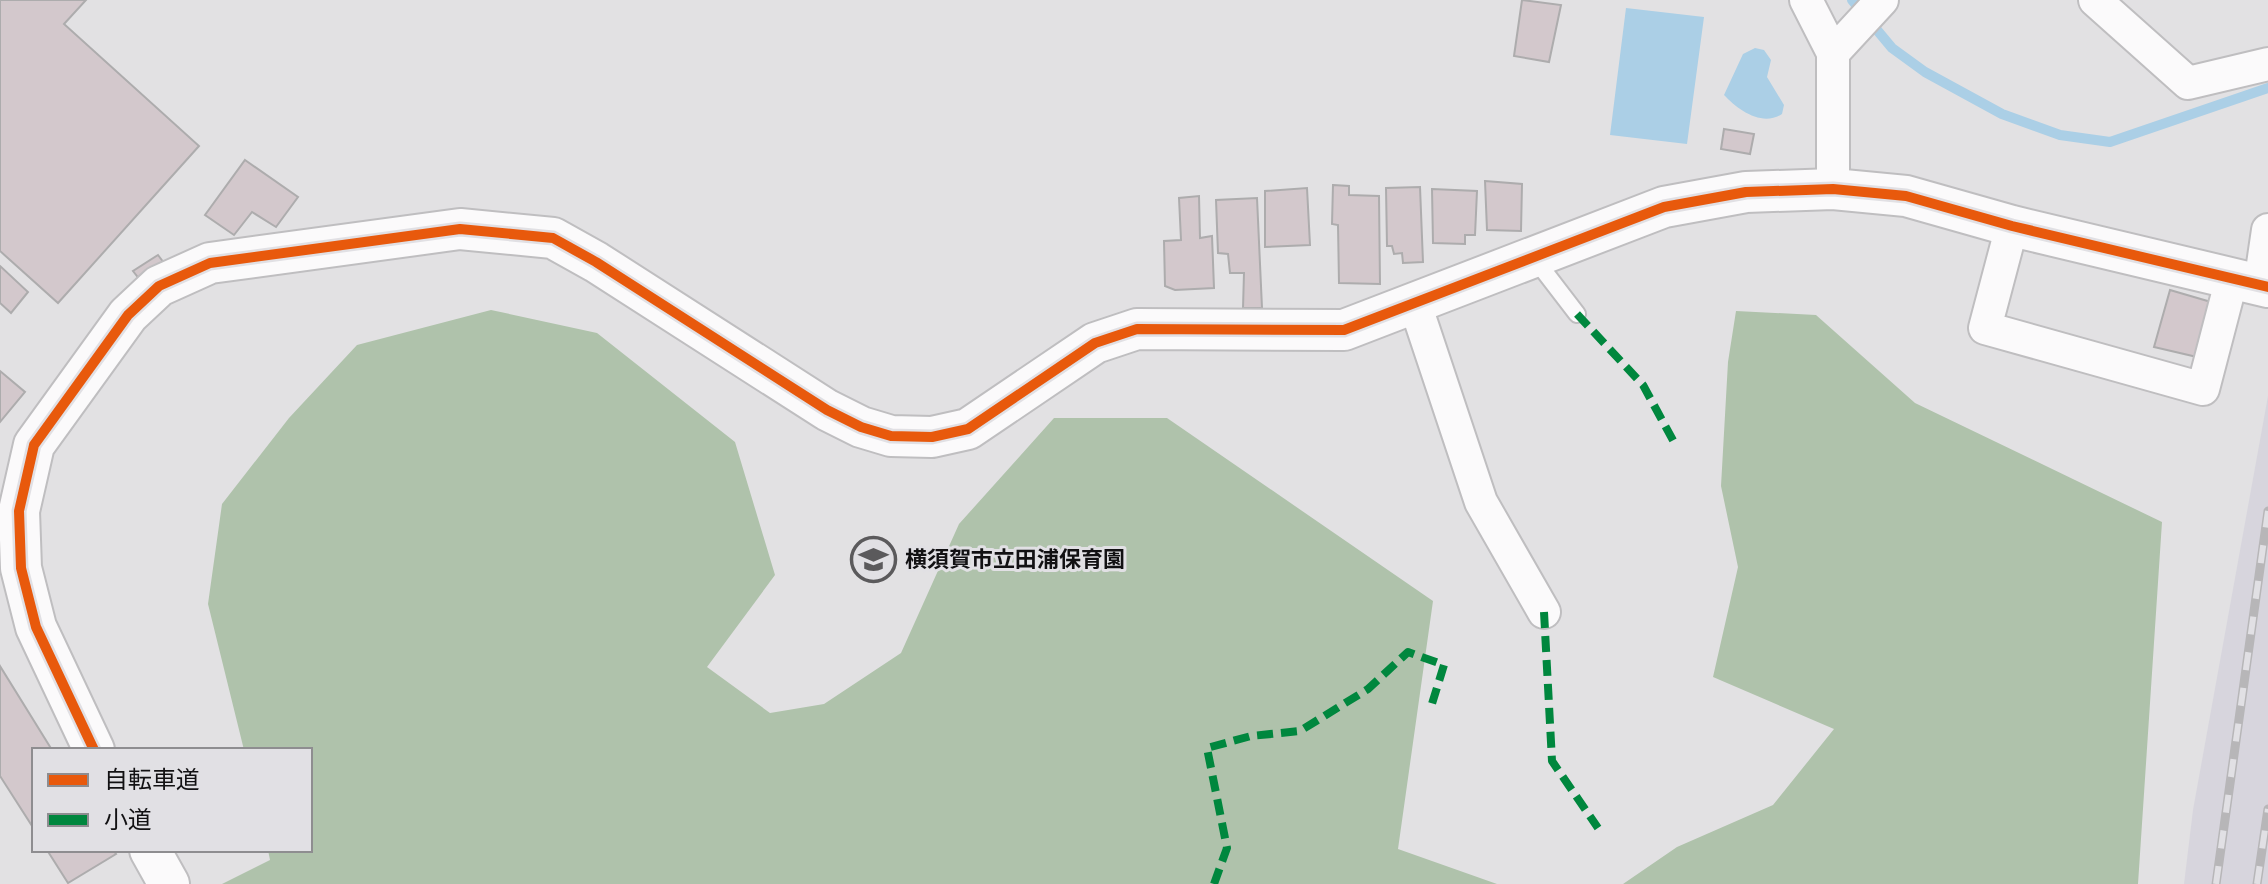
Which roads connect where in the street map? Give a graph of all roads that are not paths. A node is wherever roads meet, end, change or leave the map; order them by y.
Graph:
1 (1806, 0) edge
2 (1882, 0) edge
3 (2095, 0) edge
4 (1833, 53) junction
5 (2268, 64) edge
6 (1833, 189) junction
7 (2012, 226) junction
8 (2268, 230) edge
9 (1534, 258) junction
10 (2253, 283) edge
11 (1415, 304) junction
12 (1577, 314) dead end
13 (7, 528) edge
14 (1544, 612) dead end
15 (93, 748) edge
16 (151, 852) edge
17 (169, 884) edge

1 - 4 street
2 - 4 street
3 - 5 street
4 - 6 street
6 - 7 street
6 - 9 street
7 - 10 street
7 - 10 street
8 - 10 street
9 - 11 street
9 - 12 lane
11 - 13 street
11 - 14 street
13 - 15 street
16 - 17 street

